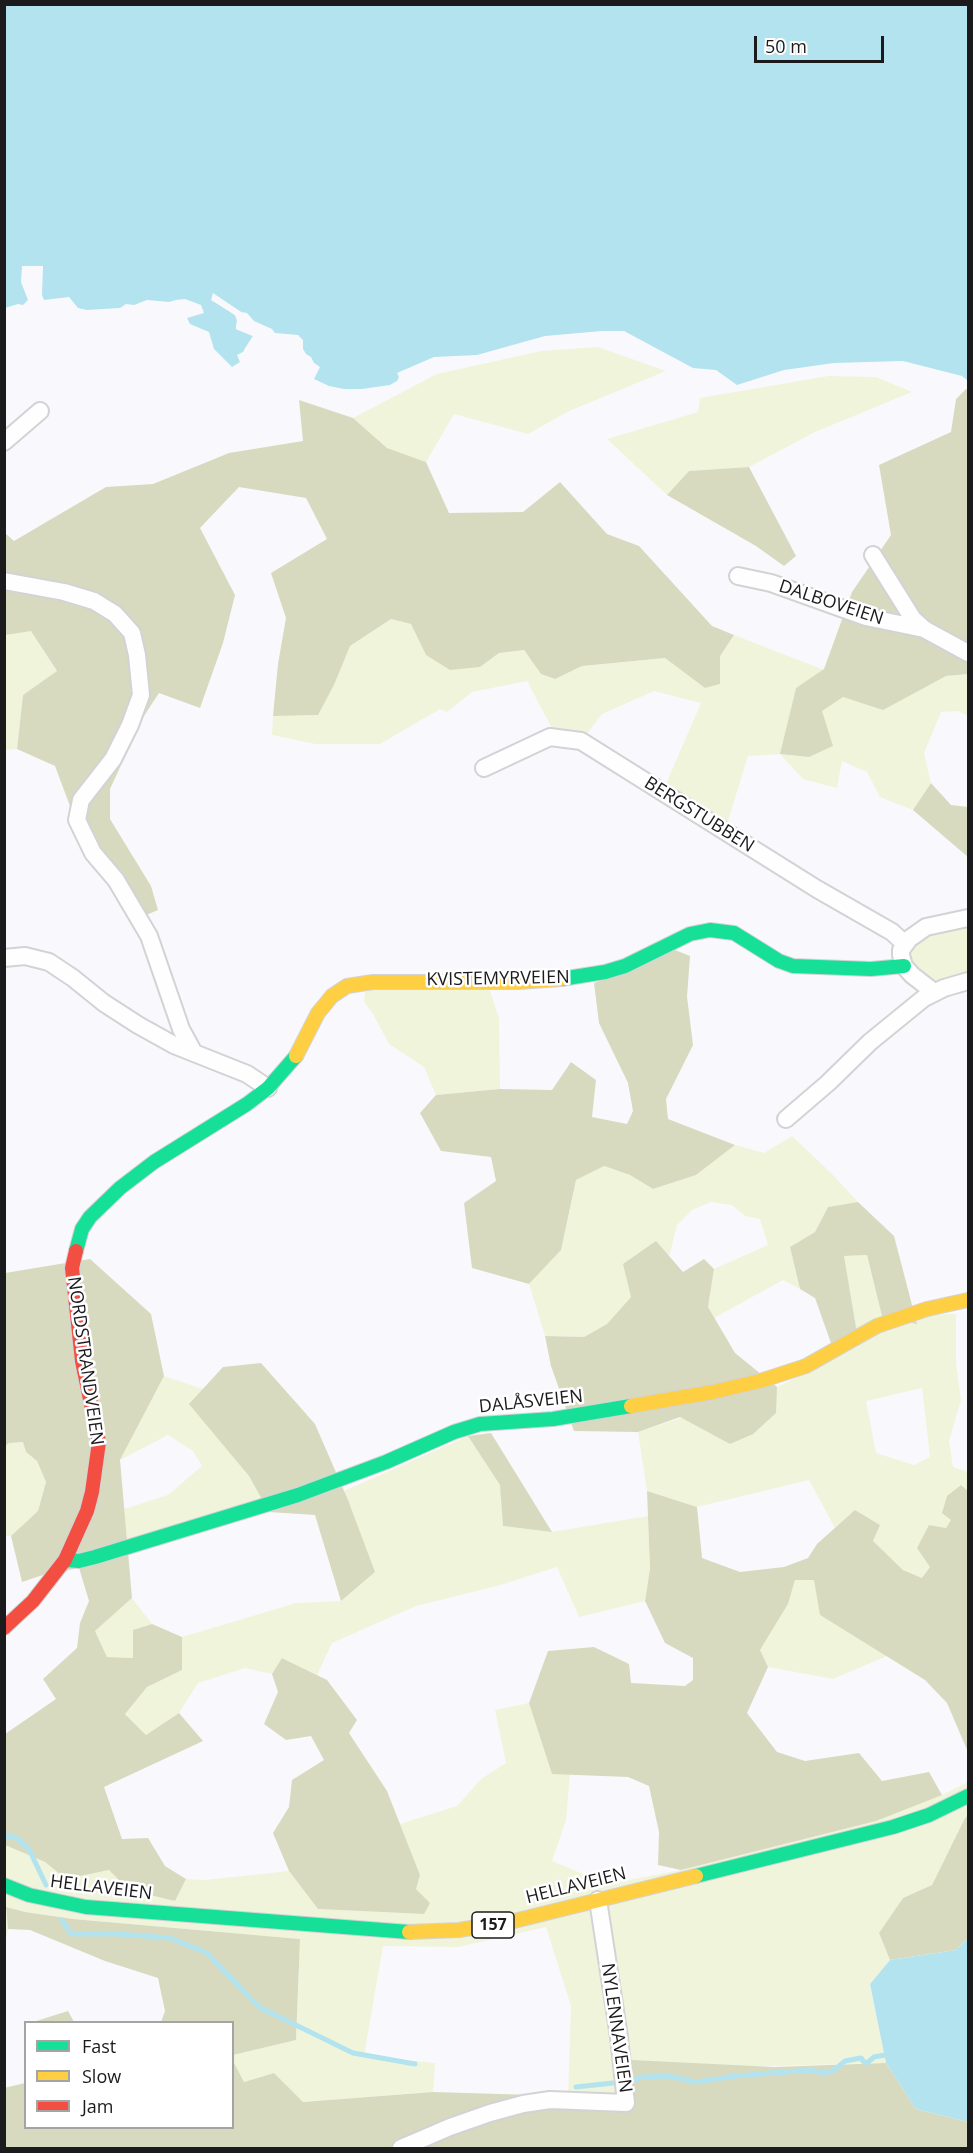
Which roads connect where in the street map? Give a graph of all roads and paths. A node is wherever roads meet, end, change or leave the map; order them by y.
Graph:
1 (40, 411) dead end
2 (4, 442) edge
3 (873, 555) dead end
4 (738, 576) dead end
5 (4, 580) edge
6 (924, 629) junction
7 (969, 653) edge
8 (484, 768) dead end
9 (969, 918) edge
10 (905, 944) junction
11 (4, 958) edge
12 (904, 966) junction
13 (969, 981) edge
14 (934, 992) junction
15 (194, 1053) junction
16 (268, 1088) junction
17 (786, 1119) dead end
18 (969, 1300) edge
19 (65, 1560) junction
20 (4, 1628) edge
21 (969, 1796) edge
22 (4, 1885) edge
23 (598, 1900) junction
24 (401, 2148) edge

1 - 2 street
3 - 6 street, DALBOVEIEN
4 - 6 street, DALBOVEIEN
5 - 15 street
6 - 7 street, DALBOVEIEN
8 - 10 street, BERGSTUBBEN
9 - 10 street
10 - 12 street
11 - 15 street
12 - 14 street
12 - 16 street, KVISTEMYRVEIEN
13 - 14 street
14 - 17 street
15 - 16 street
16 - 19 street, NORDSTRANDVEIEN
18 - 19 street, DALÅSVEIEN
19 - 20 street, NORDSTRANDVEIEN
21 - 23 street, HELLAVEIEN / 157
22 - 23 street, HELLAVEIEN / 157
23 - 24 street, NYLENNAVEIEN

